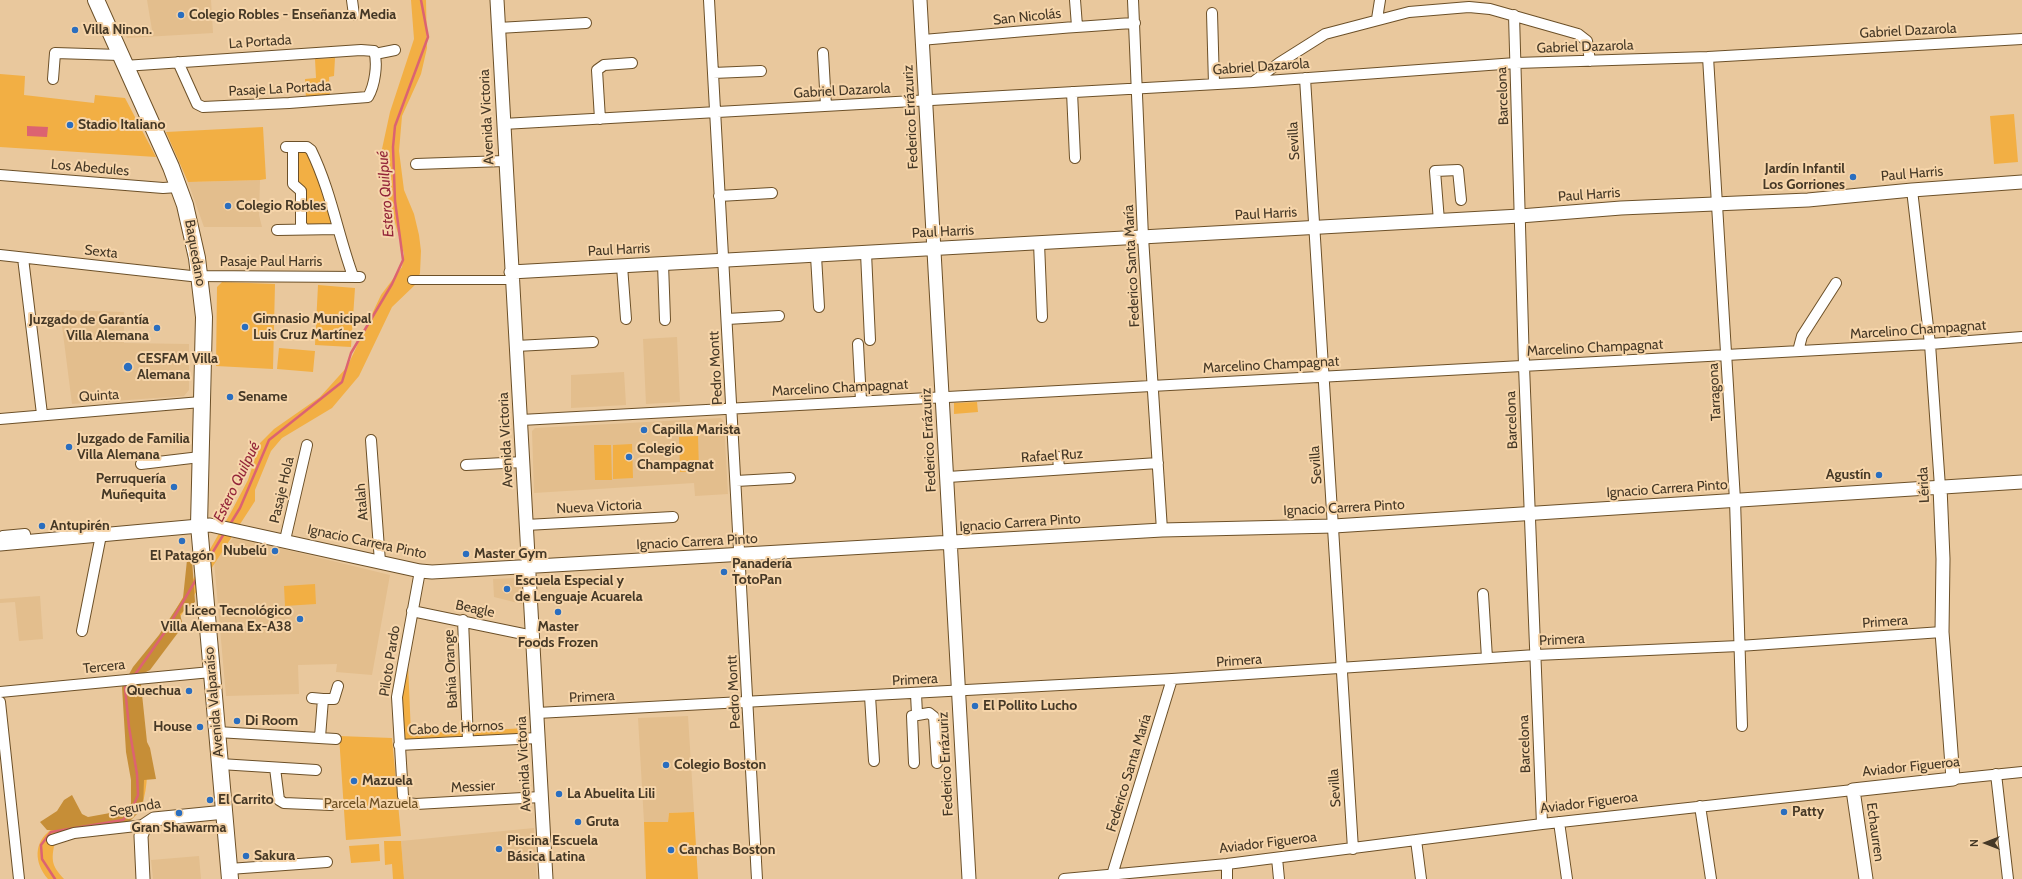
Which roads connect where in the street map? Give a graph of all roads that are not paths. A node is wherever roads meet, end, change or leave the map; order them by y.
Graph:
1 (96, 0) edge
2 (352, 0) edge
3 (497, 0) edge
4 (709, 0) edge
5 (920, 0) edge
6 (1075, 0) edge
7 (1133, 0) edge
8 (1380, 0) edge
9 (1212, 13) dead end
10 (354, 15) dead end
11 (1514, 15) junction
12 (1377, 19) junction
13 (586, 23) dead end
14 (1135, 24) junction
15 (1077, 26) junction
16 (498, 28) junction
17 (2022, 38) edge
18 (922, 40) junction
19 (395, 50) dead end
20 (823, 53) dead end
21 (375, 54) junction
22 (1708, 56) junction
23 (122, 60) junction
24 (1590, 61) junction
25 (178, 62) junction
26 (632, 63) dead end
27 (1516, 64) junction
28 (761, 71) dead end
29 (713, 73) junction
30 (1305, 78) junction
31 (53, 79) dead end
32 (1253, 82) junction
33 (1214, 84) junction
34 (1138, 88) junction
35 (1072, 92) junction
36 (926, 100) junction
37 (826, 106) junction
38 (715, 113) junction
39 (600, 119) junction
40 (503, 124) junction
41 (1075, 158) dead end
42 (505, 161) junction
43 (416, 164) dead end
44 (0, 175) edge
45 (2022, 182) edge
46 (178, 187) junction
47 (1912, 190) junction
48 (772, 193) dead end
49 (719, 196) junction
50 (1461, 200) dead end
51 (1716, 205) junction
52 (1520, 216) junction
53 (1439, 220) junction
54 (1313, 227) junction
55 (304, 229) junction
56 (338, 229) junction
57 (277, 230) dead end
58 (1143, 237) junction
59 (1039, 243) junction
60 (935, 249) junction
61 (866, 253) junction
62 (0, 255) edge
63 (816, 256) junction
64 (23, 258) junction
65 (723, 261) junction
66 (663, 264) junction
67 (622, 266) junction
68 (200, 276) junction
69 (512, 276) junction
70 (412, 280) dead end
71 (1836, 283) dead end
72 (819, 307) dead end
73 (779, 316) dead end
74 (1042, 317) dead end
75 (626, 319) dead end
76 (727, 319) junction
77 (666, 320) dead end
78 (2022, 337) edge
79 (870, 340) dead end
80 (593, 342) dead end
81 (858, 344) dead end
82 (1930, 344) junction
83 (516, 346) junction
84 (1798, 351) junction
85 (1727, 355) junction
86 (1524, 366) junction
87 (1323, 376) junction
88 (1153, 385) junction
89 (943, 396) junction
90 (862, 401) junction
91 (201, 402) junction
92 (732, 408) junction
93 (42, 414) junction
94 (0, 418) edge
95 (521, 420) junction
96 (371, 440) dead end
97 (307, 445) dead end
98 (200, 457) junction
99 (1058, 457) dead end
100 (523, 462) junction
101 (1158, 462) junction
102 (141, 464) dead end
103 (466, 465) dead end
104 (1059, 469) junction
105 (948, 477) junction
106 (790, 478) dead end
107 (736, 480) junction
108 (2022, 482) edge
109 (1940, 487) junction
110 (1735, 500) junction
111 (1530, 513) junction
112 (673, 517) dead end
113 (199, 525) junction
114 (526, 525) junction
115 (1334, 526) junction
116 (1162, 530) junction
117 (101, 535) junction
118 (1, 540) edge
119 (285, 540) junction
120 (951, 543) junction
121 (741, 555) junction
122 (380, 562) junction
123 (529, 568) junction
124 (420, 571) junction
125 (1483, 594) dead end
126 (412, 611) junction
127 (463, 620) junction
128 (82, 631) dead end
129 (1942, 632) junction
130 (533, 636) junction
131 (1739, 646) junction
132 (1536, 655) junction
133 (1487, 658) junction
134 (1341, 668) junction
135 (211, 672) junction
136 (1172, 679) junction
137 (338, 686) dead end
138 (958, 691) junction
139 (0, 692) edge
140 (916, 694) junction
141 (870, 696) junction
142 (312, 698) dead end
143 (323, 699) junction
144 (0, 702) edge
145 (749, 703) junction
146 (537, 713) junction
147 (917, 714) junction
148 (1742, 726) dead end
149 (217, 732) junction
150 (320, 737) junction
151 (538, 738) junction
152 (336, 739) dead end
153 (468, 741) junction
154 (400, 745) junction
155 (874, 761) dead end
156 (914, 763) dead end
157 (937, 763) dead end
158 (220, 764) junction
159 (274, 768) junction
160 (316, 770) dead end
161 (2022, 772) edge
162 (1996, 774) junction
163 (1953, 779) junction
164 (1853, 790) junction
165 (541, 797) junction
166 (407, 803) joint
167 (331, 805) dead end
168 (1700, 806) junction
169 (225, 812) junction
170 (1558, 822) junction
171 (145, 824) junction
172 (1542, 824) junction
173 (52, 840) dead end
174 (1416, 840) junction
175 (1354, 849) junction
176 (1277, 858) junction
177 (327, 862) dead end
178 (1227, 864) junction
179 (230, 874) edge
180 (1112, 875) junction
181 (1161, 875) edge
182 (19, 879) edge
183 (143, 879) edge
184 (546, 879) edge
185 (757, 879) edge
186 (969, 879) edge
187 (1064, 879) edge
188 (1228, 879) edge
189 (1279, 879) edge
190 (1421, 879) edge
191 (1567, 879) edge
192 (1711, 879) edge
193 (1866, 879) edge
194 (2008, 879) edge

1 - 23 main road, Baquedano
2 - 10 street
3 - 16 street, Avenida Victoria
4 - 29 street, Pedro Montt
5 - 18 street, Federico Errázuriz
6 - 15 street
7 - 14 street, Federico Santa María
8 - 12 street
9 - 33 street
11 - 12 street
11 - 24 street
11 - 27 street, Barcelona
12 - 32 street
13 - 16 street
14 - 15 street, San Nicolás
14 - 34 street, Federico Santa María
15 - 18 street, San Nicolás
16 - 40 street, Avenida Victoria
17 - 22 street, Gabriel Dazarola
18 - 36 street, Federico Errázuriz
19 - 21 street, La Portada
20 - 37 street
21 - 25 street, La Portada
21 - 25 street, Pasaje La Portada
22 - 24 street, Gabriel Dazarola
22 - 51 street, Tarragona
23 - 25 street, La Portada
23 - 31 street, La Portada
23 - 46 main road, Baquedano
24 - 27 street, Gabriel Dazarola
26 - 39 street
27 - 30 street, Gabriel Dazarola
27 - 52 street, Barcelona
28 - 29 street
29 - 38 street, Pedro Montt
30 - 32 street, Gabriel Dazarola
30 - 54 street, Sevilla
32 - 33 street, Gabriel Dazarola
33 - 34 street, Gabriel Dazarola
34 - 35 street, Gabriel Dazarola
34 - 58 street, Federico Santa María
35 - 36 street, Gabriel Dazarola
35 - 41 street
36 - 37 street, Gabriel Dazarola
36 - 60 street, Federico Errázuriz
37 - 38 street, Gabriel Dazarola
38 - 39 street, Gabriel Dazarola
38 - 49 street, Pedro Montt
39 - 40 street, Gabriel Dazarola
40 - 42 street, Avenida Victoria
42 - 43 street
42 - 69 street, Avenida Victoria
44 - 46 street, Los Abedules
45 - 47 street, Paul Harris
46 - 68 main road, Baquedano
47 - 51 street, Paul Harris
47 - 82 street, Lérida
48 - 49 street
49 - 65 street, Pedro Montt
50 - 53 street
51 - 52 street, Paul Harris
51 - 85 street, Tarragona
52 - 53 street, Paul Harris
52 - 86 street, Barcelona
53 - 54 street, Paul Harris
54 - 58 street, Paul Harris
54 - 87 street, Sevilla
55 - 56 street
55 - 56 street, Pasaje Paul Harris
55 - 57 street
56 - 68 street, Pasaje Paul Harris
58 - 59 street, Paul Harris
58 - 88 street, Federico Santa María
59 - 60 street, Paul Harris
59 - 74 street
60 - 61 street, Paul Harris
60 - 89 street, Federico Errázuriz
61 - 63 street, Paul Harris
61 - 79 street
62 - 64 street, Sexta
63 - 65 street, Paul Harris
63 - 72 street
64 - 68 street, Sexta
64 - 93 street
65 - 66 street, Paul Harris
65 - 76 street, Pedro Montt
66 - 67 street, Paul Harris
66 - 77 street
67 - 69 street, Paul Harris
67 - 75 street
68 - 91 main road, Baquedano
69 - 70 street
69 - 83 street, Avenida Victoria
71 - 84 street
73 - 76 street
76 - 92 street, Pedro Montt
78 - 82 street, Marcelino Champagnat
80 - 83 street
81 - 90 street
82 - 84 street, Marcelino Champagnat
82 - 109 street, Lérida
83 - 95 street, Avenida Victoria
84 - 85 street, Marcelino Champagnat
85 - 86 street, Marcelino Champagnat
85 - 110 street, Tarragona
86 - 87 street, Marcelino Champagnat
86 - 111 street, Barcelona
87 - 88 street, Marcelino Champagnat
87 - 115 street, Sevilla
88 - 89 street, Marcelino Champagnat
88 - 101 street, Federico Santa María
89 - 90 street, Marcelino Champagnat
89 - 105 street, Federico Errázuriz
90 - 92 street, Marcelino Champagnat
91 - 93 street, Quinta
91 - 98 main road, Baquedano
92 - 95 street, Marcelino Champagnat
92 - 107 street, Pedro Montt
93 - 94 street, Quinta
95 - 100 street, Avenida Victoria
96 - 122 street, Atalah
97 - 119 street, Pasaje Hola
98 - 102 street
98 - 113 main road, Baquedano
99 - 104 street
100 - 103 street
100 - 114 street, Avenida Victoria
101 - 104 street, Rafael Ruz
101 - 116 street, Federico Santa María
104 - 105 street, Rafael Ruz
105 - 120 street, Federico Errázuriz
106 - 107 street
107 - 121 street, Pedro Montt
108 - 109 street, Ignacio Carrera Pinto
109 - 110 street, Ignacio Carrera Pinto
109 - 129 street, Lérida
110 - 111 street, Ignacio Carrera Pinto
110 - 131 street, Tarragona
111 - 115 street, Ignacio Carrera Pinto
111 - 132 street, Barcelona
112 - 114 street, Nueva Victoria
113 - 117 street, Ignacio Carrera Pinto
113 - 119 street, Ignacio Carrera Pinto
113 - 135 main road, Avenida Valparaíso
114 - 123 street, Avenida Victoria
115 - 116 street, Ignacio Carrera Pinto
115 - 134 street, Sevilla
116 - 120 street, Ignacio Carrera Pinto
117 - 118 street, Ignacio Carrera Pinto
117 - 128 street
119 - 122 street, Ignacio Carrera Pinto
120 - 121 street, Ignacio Carrera Pinto
120 - 138 street, Federico Errázuriz
121 - 123 street, Ignacio Carrera Pinto
121 - 145 street, Pedro Montt
122 - 124 street, Ignacio Carrera Pinto
123 - 124 street, Ignacio Carrera Pinto
123 - 130 street, Avenida Victoria
124 - 126 street, Piloto Pardo
125 - 133 street
126 - 127 street, Beagle
126 - 154 street, Piloto Pardo
127 - 130 street, Beagle
127 - 153 street, Bahía Orange
129 - 131 street, Primera
129 - 163 street, Lérida
130 - 146 street, Avenida Victoria
131 - 132 street, Primera
131 - 148 street, Tarragona
132 - 133 street, Primera
132 - 172 street, Barcelona
133 - 134 street, Primera
134 - 136 street, Primera
134 - 175 street, Sevilla
135 - 139 street, Tercera
135 - 149 main road, Avenida Valparaíso
136 - 138 street, Primera
136 - 180 street, Federico Santa María
137 - 143 street
138 - 140 street, Primera
138 - 186 street, Federico Errázuriz
140 - 141 street, Primera
140 - 147 street
141 - 145 street, Primera
141 - 155 street
142 - 143 street
143 - 150 street
144 - 182 street
145 - 146 street, Primera
145 - 185 street, Pedro Montt
146 - 151 street, Avenida Victoria
147 - 156 street
147 - 157 street
149 - 150 street
149 - 158 main road, Avenida Valparaíso
150 - 152 street
151 - 153 street, Cabo de Hornos
151 - 165 street, Avenida Victoria
153 - 154 street, Cabo de Hornos
154 - 166 street, Piloto Pardo
158 - 159 street
158 - 169 main road, Avenida Valparaíso
159 - 160 street
159 - 167 street
161 - 162 street, Aviador Figueroa
162 - 163 street, Aviador Figueroa
162 - 194 street
163 - 164 street, Aviador Figueroa
164 - 168 street, Aviador Figueroa
164 - 193 street, Echaurren
165 - 166 street, Messier
165 - 184 street, Avenida Victoria
168 - 170 street, Aviador Figueroa
168 - 192 street
169 - 171 street, Segunda
169 - 179 main road, Avenida Valparaíso
170 - 172 street, Aviador Figueroa
170 - 191 street
171 - 173 street, Segunda
171 - 183 street
172 - 174 street, Aviador Figueroa
174 - 175 street, Aviador Figueroa
174 - 190 street
175 - 176 street, Aviador Figueroa
176 - 178 street, Aviador Figueroa
176 - 189 street
177 - 179 street
178 - 181 street, Aviador Figueroa
178 - 188 street
180 - 181 street, Aviador Figueroa
180 - 187 street, Aviador Figueroa

